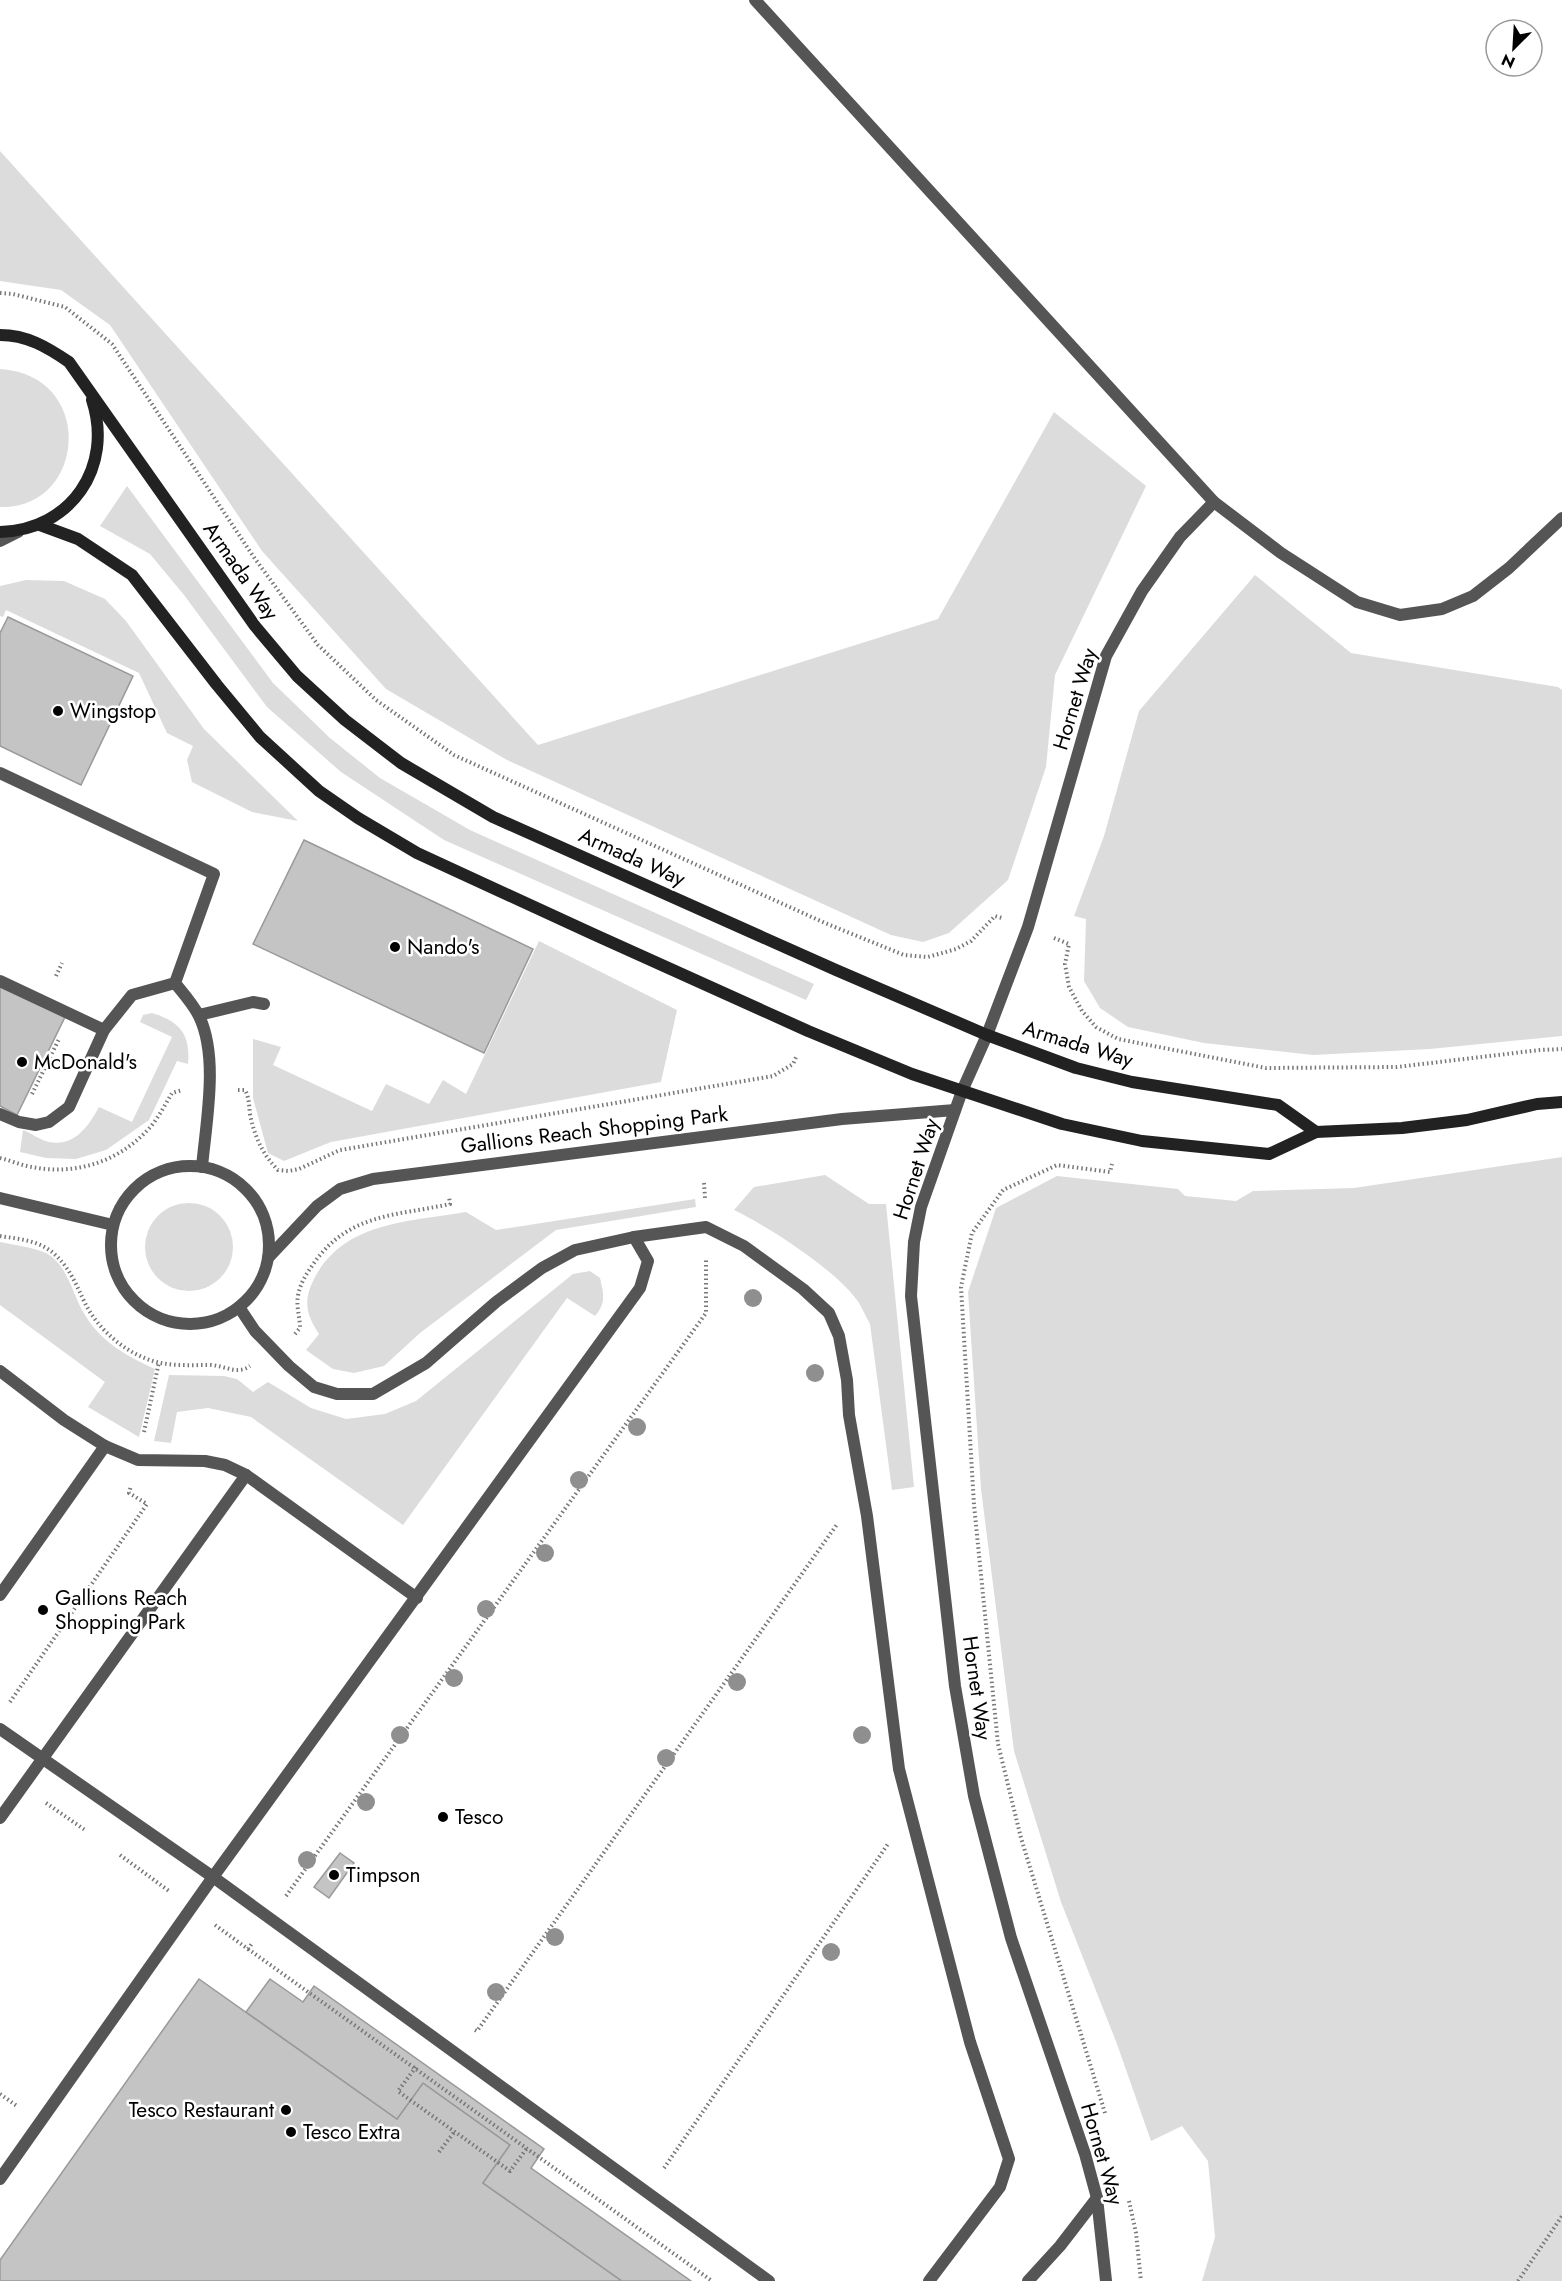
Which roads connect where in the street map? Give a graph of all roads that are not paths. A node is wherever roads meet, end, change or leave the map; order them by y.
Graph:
1 (755, 0) edge
2 (0, 335) edge
3 (88, 386) junction
4 (1214, 502) junction
5 (1562, 518) edge
6 (40, 525) junction
7 (0, 532) edge
8 (18, 532) junction
9 (0, 540) edge
10 (0, 773) edge
11 (0, 981) edge
12 (175, 983) junction
13 (264, 1004) dead end
14 (199, 1016) junction
15 (104, 1030) junction
16 (987, 1035) junction
17 (962, 1091) junction
18 (1562, 1102) edge
19 (955, 1110) junction
20 (0, 1114) edge
21 (1316, 1132) junction
22 (202, 1167) junction
23 (0, 1198) edge
24 (113, 1225) junction
25 (634, 1237) junction
26 (268, 1258) junction
27 (239, 1307) junction
28 (0, 1371) edge
29 (105, 1446) junction
30 (246, 1475) junction
31 (0, 1595) edge
32 (417, 1598) junction
33 (0, 1729) edge
34 (43, 1758) junction
35 (0, 1818) edge
36 (213, 1877) junction
37 (0, 2178) edge
38 (1097, 2198) junction
39 (769, 2281) edge
40 (929, 2281) edge
41 (1028, 2281) edge
42 (1106, 2281) edge

1 - 4 street
2 - 3 street, Armada Way
3 - 6 street, Armada Way
3 - 16 street, Armada Way
4 - 5 street
4 - 16 street, Hornet Way
6 - 8 street, Armada Way
6 - 17 street
7 - 8 street, Armada Way
8 - 9 street
10 - 12 street
11 - 15 street
12 - 14 street
12 - 15 street
13 - 14 street
14 - 22 street
15 - 20 street
16 - 17 street, Hornet Way
16 - 21 street, Armada Way
17 - 19 street, Hornet Way
17 - 21 street
18 - 21 street
19 - 26 street, Gallions Reach Shopping Park
19 - 38 street, Hornet Way
22 - 24 street, Gallions Reach Shopping Park
22 - 26 street, Gallions Reach Shopping Park
23 - 24 street
24 - 27 street, Gallions Reach Shopping Park
25 - 27 street
25 - 32 street
25 - 40 street
26 - 27 street, Gallions Reach Shopping Park
28 - 29 street
29 - 30 street
29 - 31 street
30 - 32 street
30 - 34 street
32 - 36 street
33 - 34 street
34 - 35 street
34 - 36 street
36 - 37 street
36 - 39 street
38 - 41 street
38 - 42 street, Hornet Way

